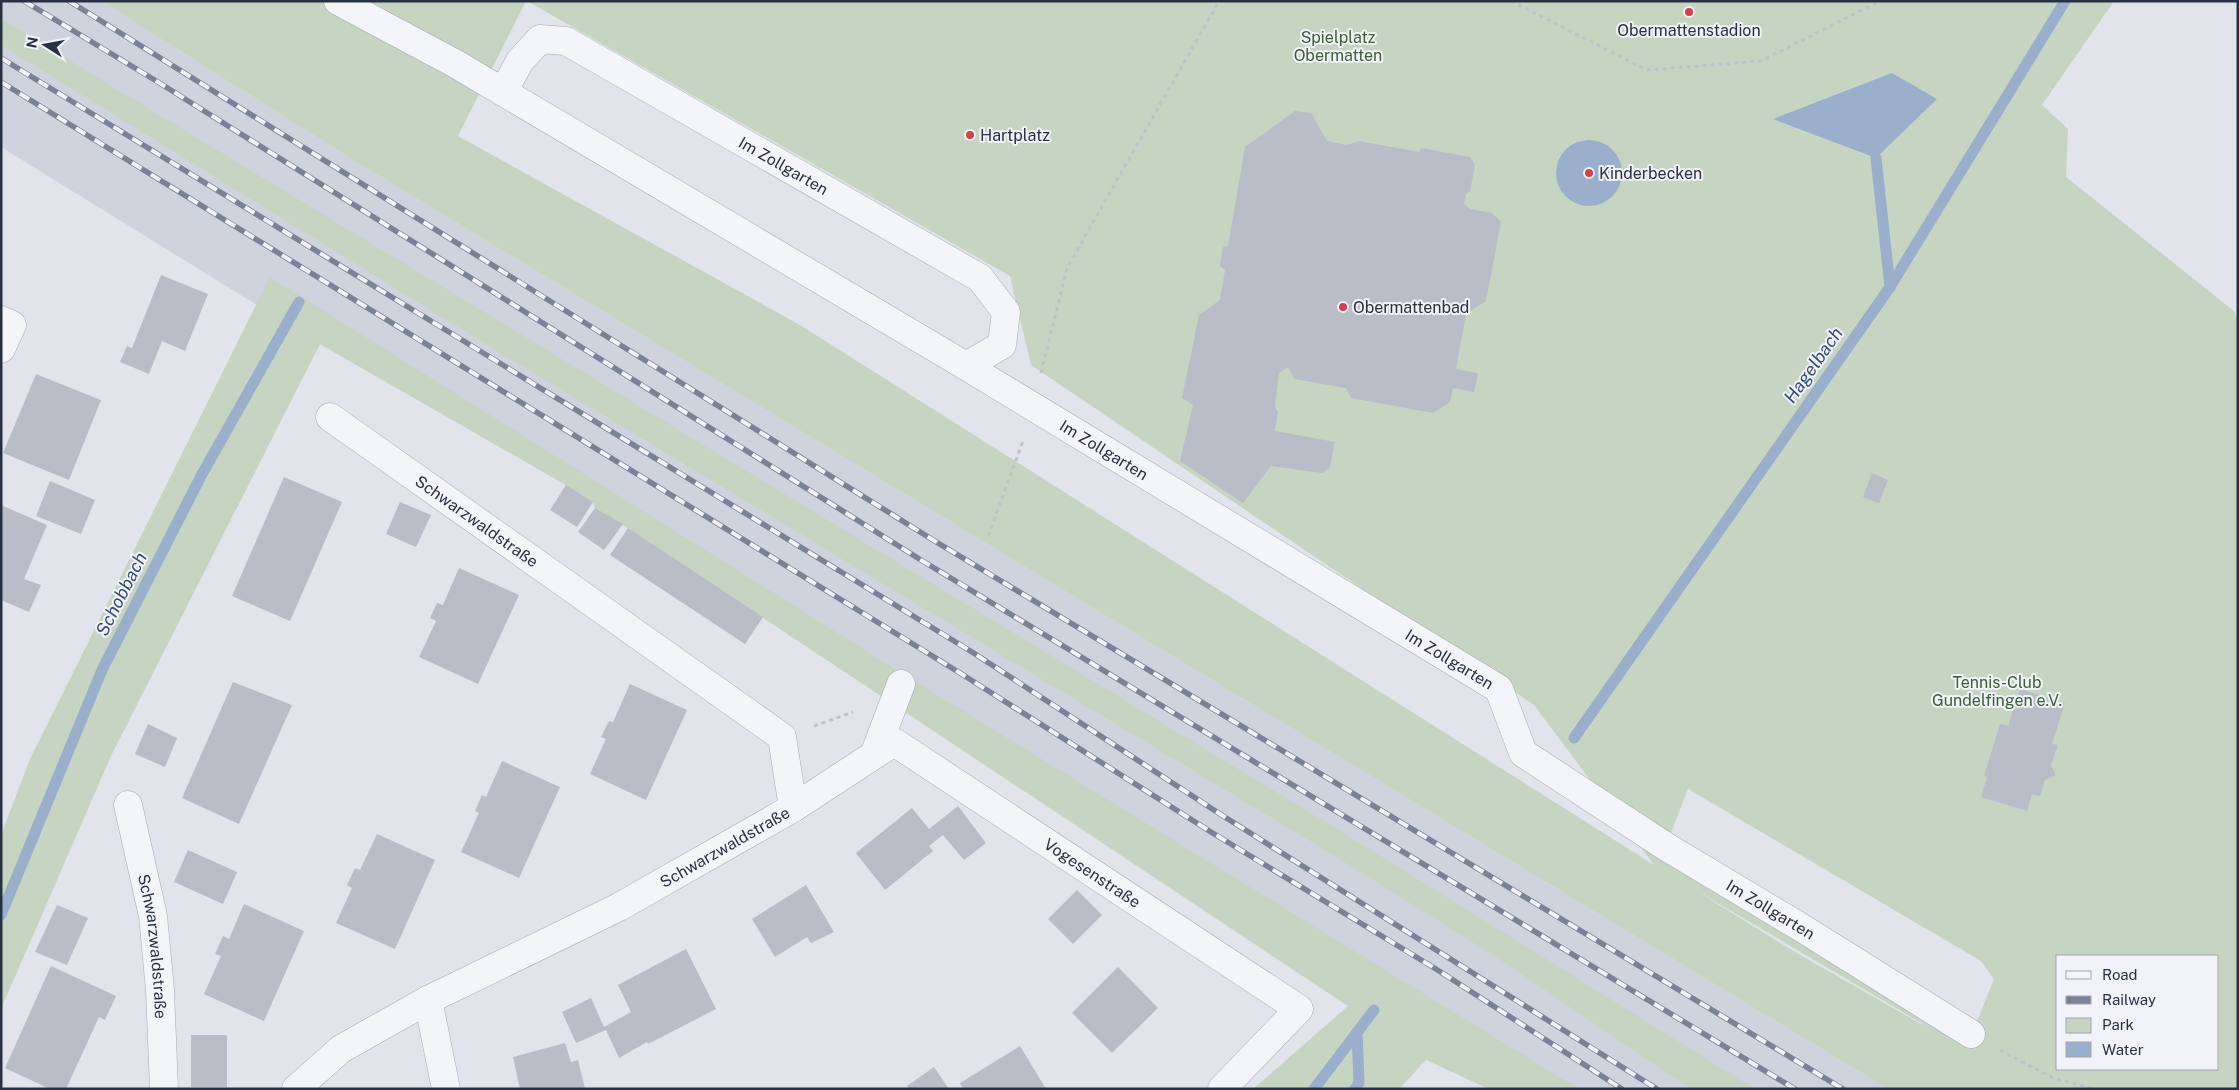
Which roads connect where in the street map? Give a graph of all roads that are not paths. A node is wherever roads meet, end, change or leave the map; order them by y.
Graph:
1 (338, 1) edge
2 (504, 92) junction
3 (1, 320) edge
4 (1, 349) edge
5 (966, 366) junction
6 (330, 417) dead end
7 (901, 684) dead end
8 (874, 755) junction
9 (128, 805) dead end
10 (793, 808) junction
11 (428, 1000) junction
12 (1971, 1034) road end
13 (164, 1089) edge
14 (296, 1089) edge
15 (446, 1089) edge
16 (1222, 1089) edge

1 - 2 street, Im Zollgarten
2 - 5 street, Im Zollgarten
2 - 5 street, Im Zollgarten
3 - 4 street
5 - 12 street, Im Zollgarten
6 - 10 street, Schwarzwaldstraße
7 - 8 street
8 - 10 street, Vogesenstraße
8 - 16 street, Vogesenstraße
9 - 13 street, Schwarzwaldstraße
10 - 11 street, Schwarzwaldstraße
11 - 14 street, Schwarzwaldstraße
11 - 15 street

